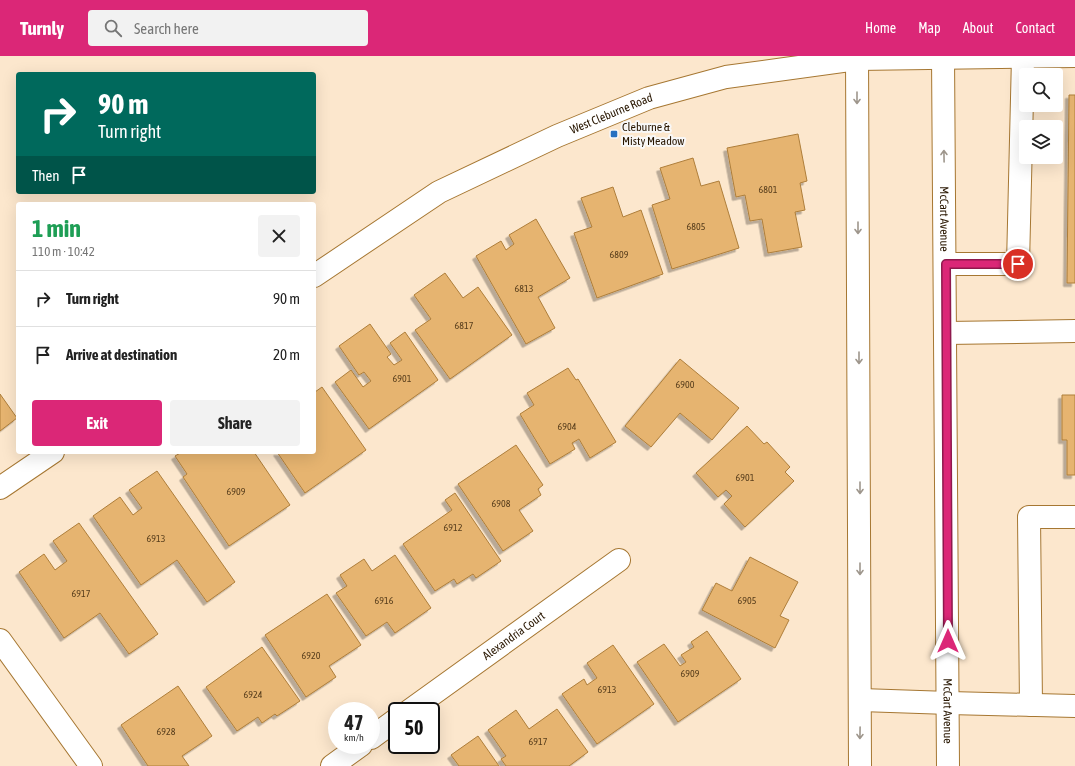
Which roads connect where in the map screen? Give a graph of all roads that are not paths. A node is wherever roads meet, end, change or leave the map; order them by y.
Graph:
1 (1066, 56) edge
2 (1075, 56) edge
3 (944, 57) edge
4 (1023, 57) edge
5 (857, 58) edge
6 (760, 64) edge
7 (946, 264) junction
8 (316, 275) edge
9 (1075, 331) edge
10 (946, 333) junction
11 (50, 454) edge
12 (0, 488) edge
13 (1075, 516) edge
14 (619, 560) dead end
15 (0, 640) edge
16 (861, 700) junction
17 (422, 702) edge
18 (949, 703) junction
19 (1030, 705) junction
20 (1075, 706) edge
21 (349, 754) edge
22 (90, 766) edge
23 (332, 766) edge
24 (860, 766) edge
25 (948, 766) edge

1 - 2 main road, West Cleburne Road
1 - 4 main road, West Cleburne Road
3 - 4 main road, West Cleburne Road
3 - 5 main road, West Cleburne Road
7 -> 3 main road, McCart Avenue
4 - 7 main road
5 - 6 main road, West Cleburne Road
5 -> 16 main road
6 - 8 main road, West Cleburne Road
7 - 10 main road, McCart Avenue
9 - 10 main road
10 - 18 main road, McCart Avenue
11 - 12 main road
13 - 19 main road
14 - 17 main road, Alexandria Court
15 - 22 main road
16 - 18 main road
16 -> 24 main road
18 - 19 main road
18 - 25 main road, McCart Avenue
19 - 20 main road
21 - 23 main road

